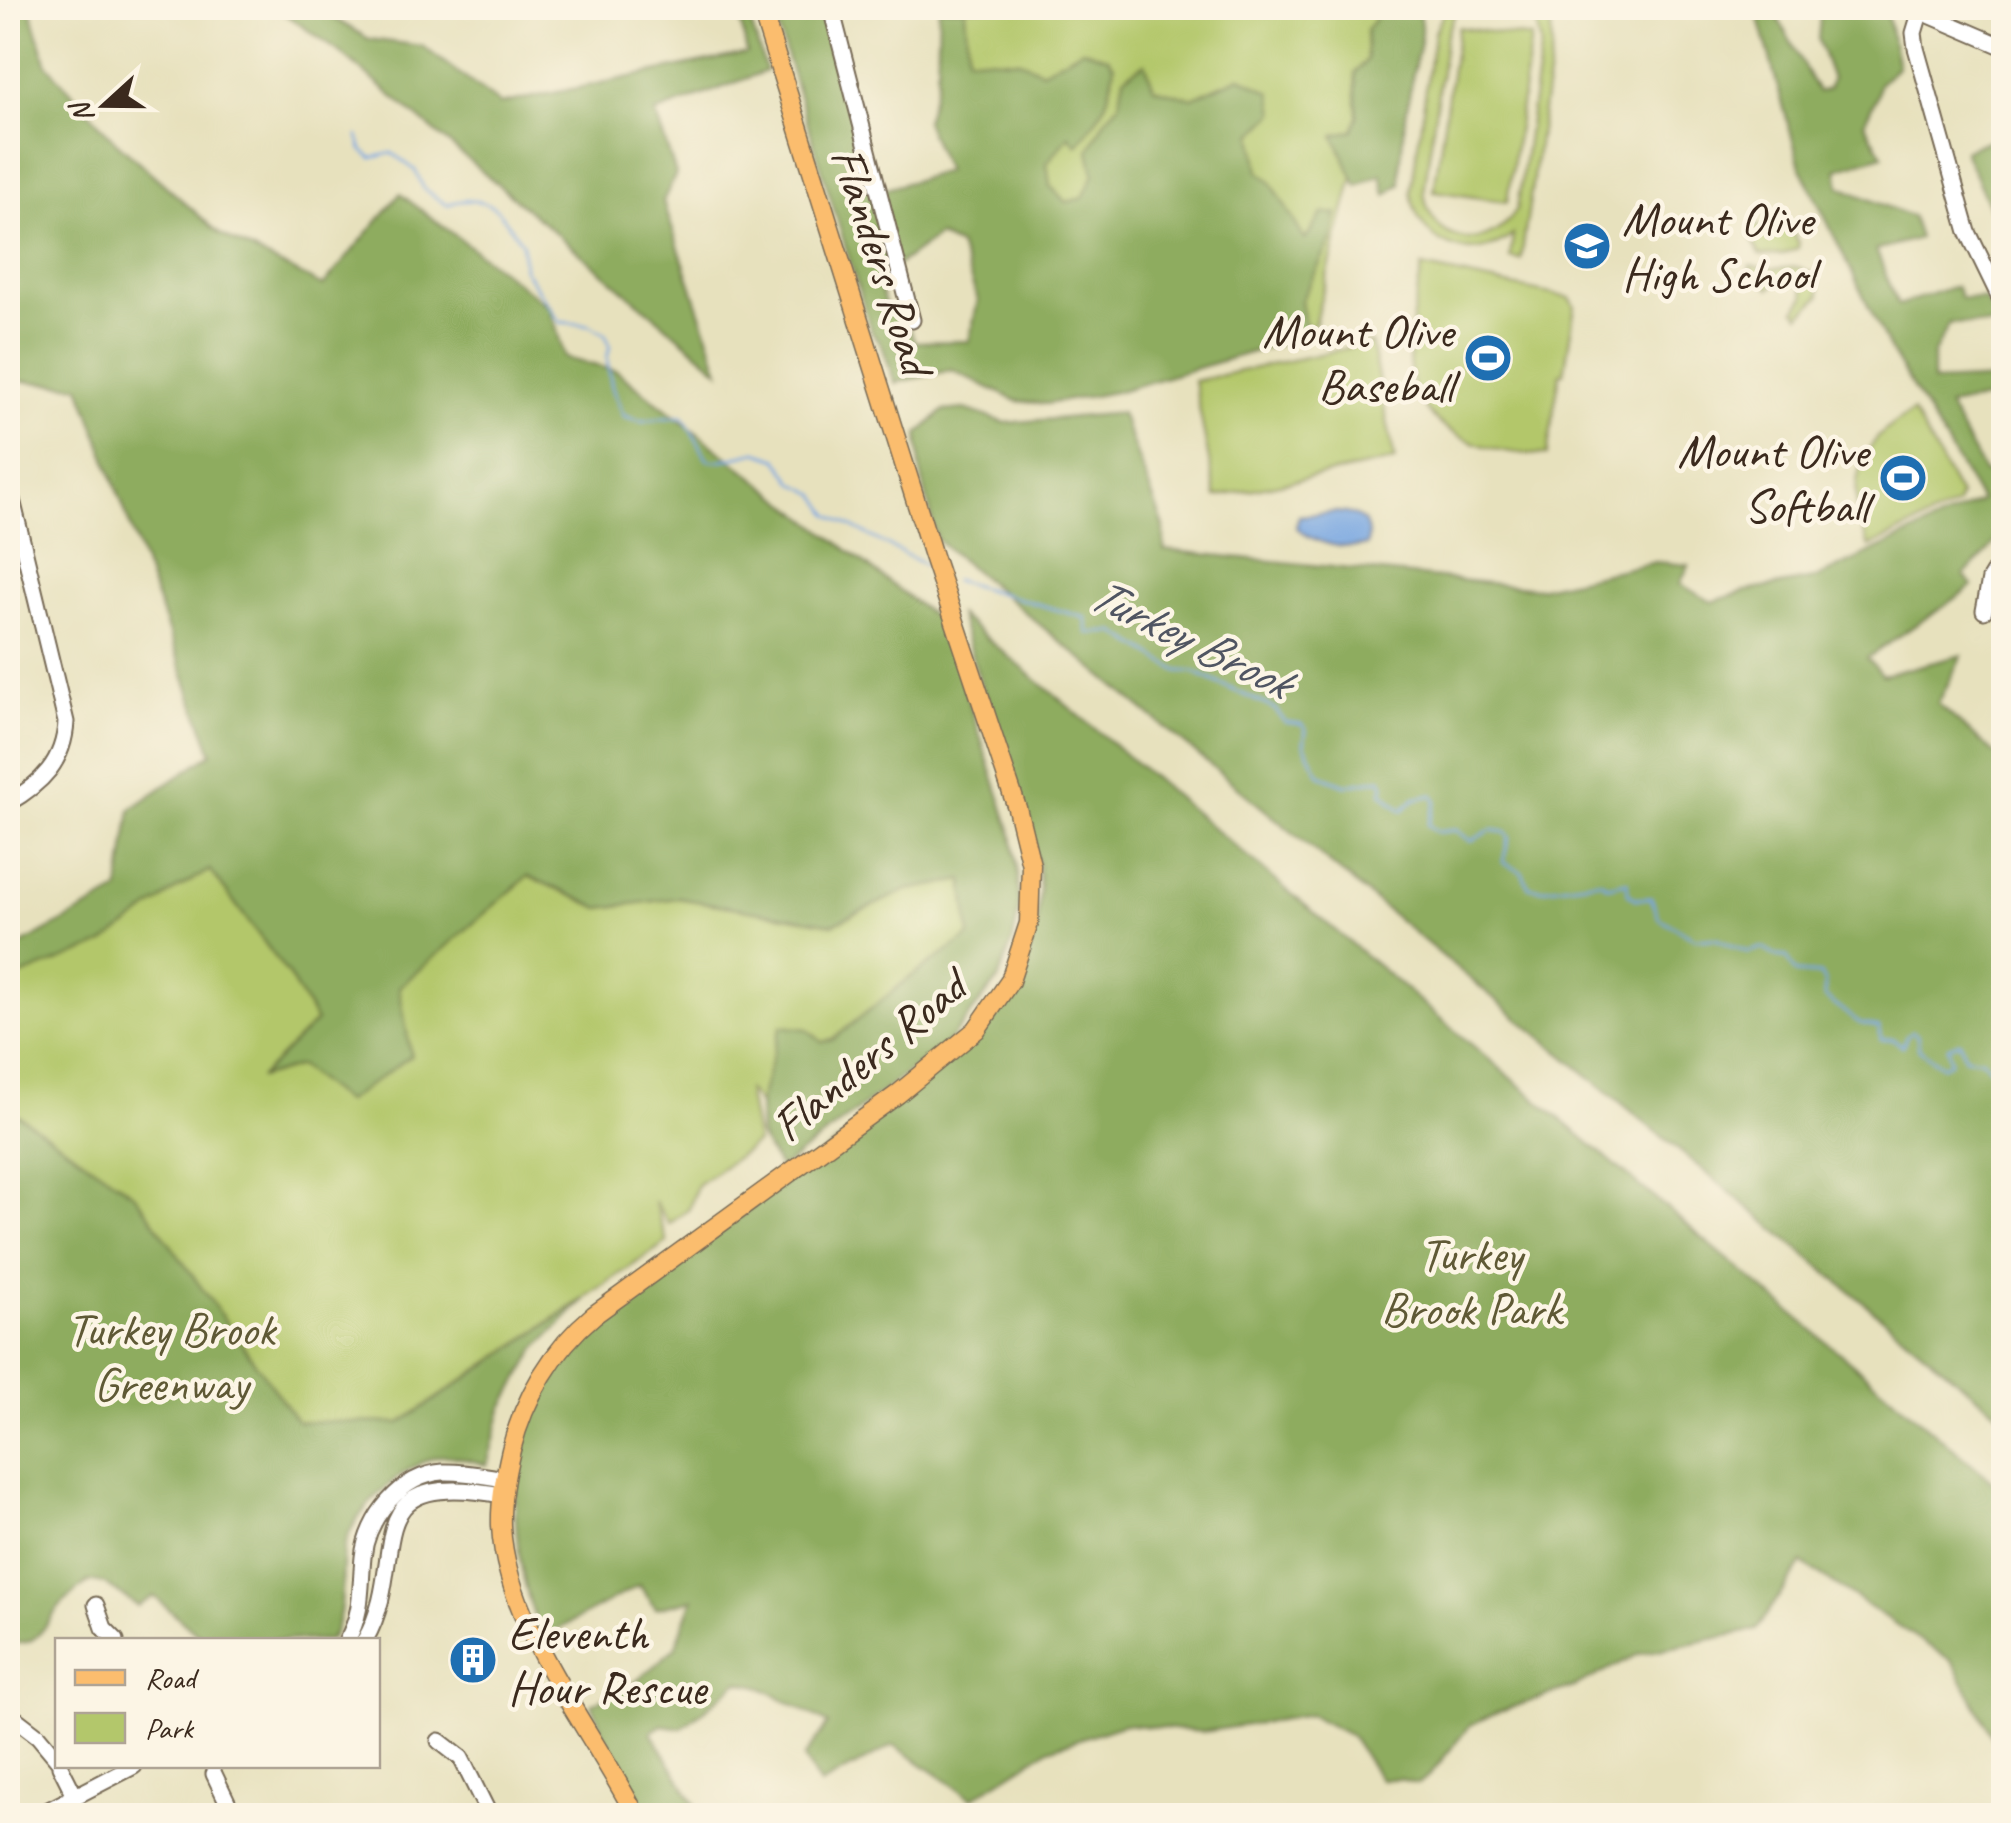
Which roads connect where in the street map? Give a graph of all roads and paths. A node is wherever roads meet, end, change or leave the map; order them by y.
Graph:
1 (761, 8) edge
2 (830, 8) edge
3 (1917, 9) edge
4 (2004, 46) edge
5 (2004, 306) edge
6 (912, 320) dead end
7 (8, 483) edge
8 (2004, 556) edge
9 (1984, 611) dead end
10 (8, 803) edge
11 (504, 1487) junction
12 (96, 1605) dead end
13 (114, 1638) edge
14 (348, 1638) edge
15 (367, 1638) edge
16 (8, 1713) edge
17 (440, 1741) dead end
18 (55, 1758) edge
19 (61, 1768) edge
20 (130, 1768) edge
21 (214, 1774) dead end
22 (74, 1794) junction
23 (37, 1816) edge
24 (234, 1816) edge
25 (490, 1816) edge
26 (636, 1816) edge

1 - 11 main road, Flanders Road
2 - 6 street
3 - 4 street
3 - 5 street
7 - 10 street
8 - 9 street
11 - 14 street
11 - 15 street
11 - 26 main road, Flanders Road
12 - 13 street
16 - 18 street
17 - 25 street
19 - 22 street
20 - 22 street
21 - 24 street
22 - 23 street

